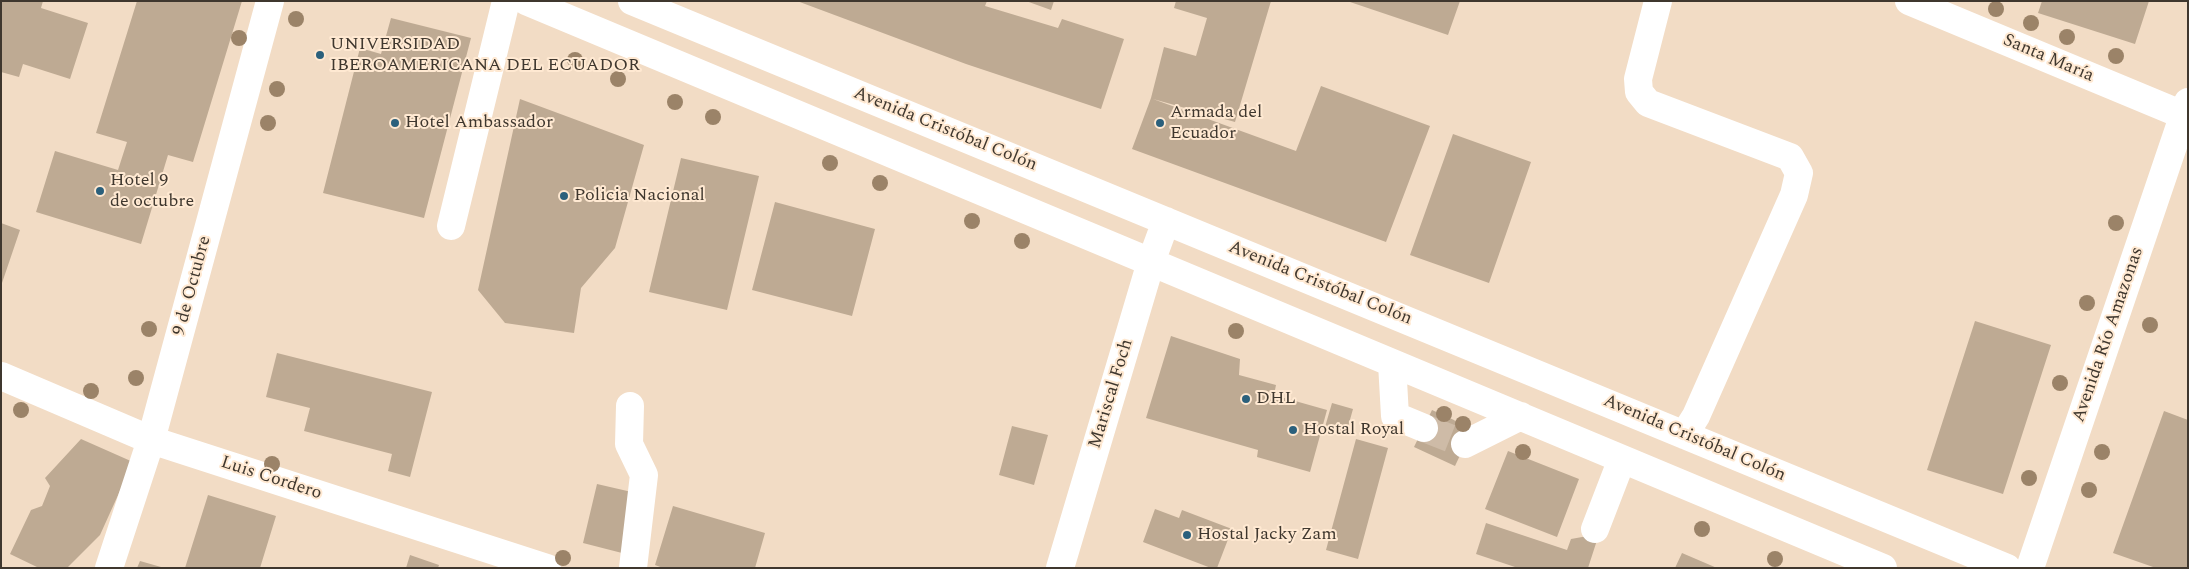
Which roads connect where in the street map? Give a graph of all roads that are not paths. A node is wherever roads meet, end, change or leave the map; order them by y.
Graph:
1 (270, 1) edge
2 (506, 1) edge
3 (526, 1) edge
4 (632, 1) edge
5 (1658, 1) edge
6 (1909, 1) edge
7 (2186, 112) edge
8 (1166, 221) junction
9 (451, 226) dead end
10 (1151, 262) junction
11 (1392, 363) junction
12 (1, 376) edge
13 (630, 406) dead end
14 (1521, 416) junction
15 (1424, 428) tunnel mouth
16 (1684, 435) junction
17 (151, 440) junction
18 (1465, 444) dead end
19 (1622, 459) junction
20 (1595, 529) dead end
21 (109, 568) edge
22 (546, 568) edge
23 (633, 568) edge
24 (1060, 568) edge
25 (1883, 568) edge
26 (2007, 568) edge
27 (2030, 568) edge

1 - 17 street, 9 de Octubre
2 - 9 street
3 - 10 street
4 - 8 street, Avenida Cristóbal Colón
5 - 16 street
6 - 7 street, Santa María
7 - 27 street, Avenida Río Amazonas
8 - 10 street, Mariscal Foch
8 - 16 street, Avenida Cristóbal Colón
10 - 11 street
10 - 24 street, Mariscal Foch
11 - 14 street
11 - 15 street
12 - 17 street, Luis Cordero
13 - 23 street
14 - 18 street
14 - 19 street
16 - 26 street, Avenida Cristóbal Colón
17 - 21 street, 9 de Octubre
17 - 22 street, Luis Cordero
19 - 20 street
19 - 25 street

